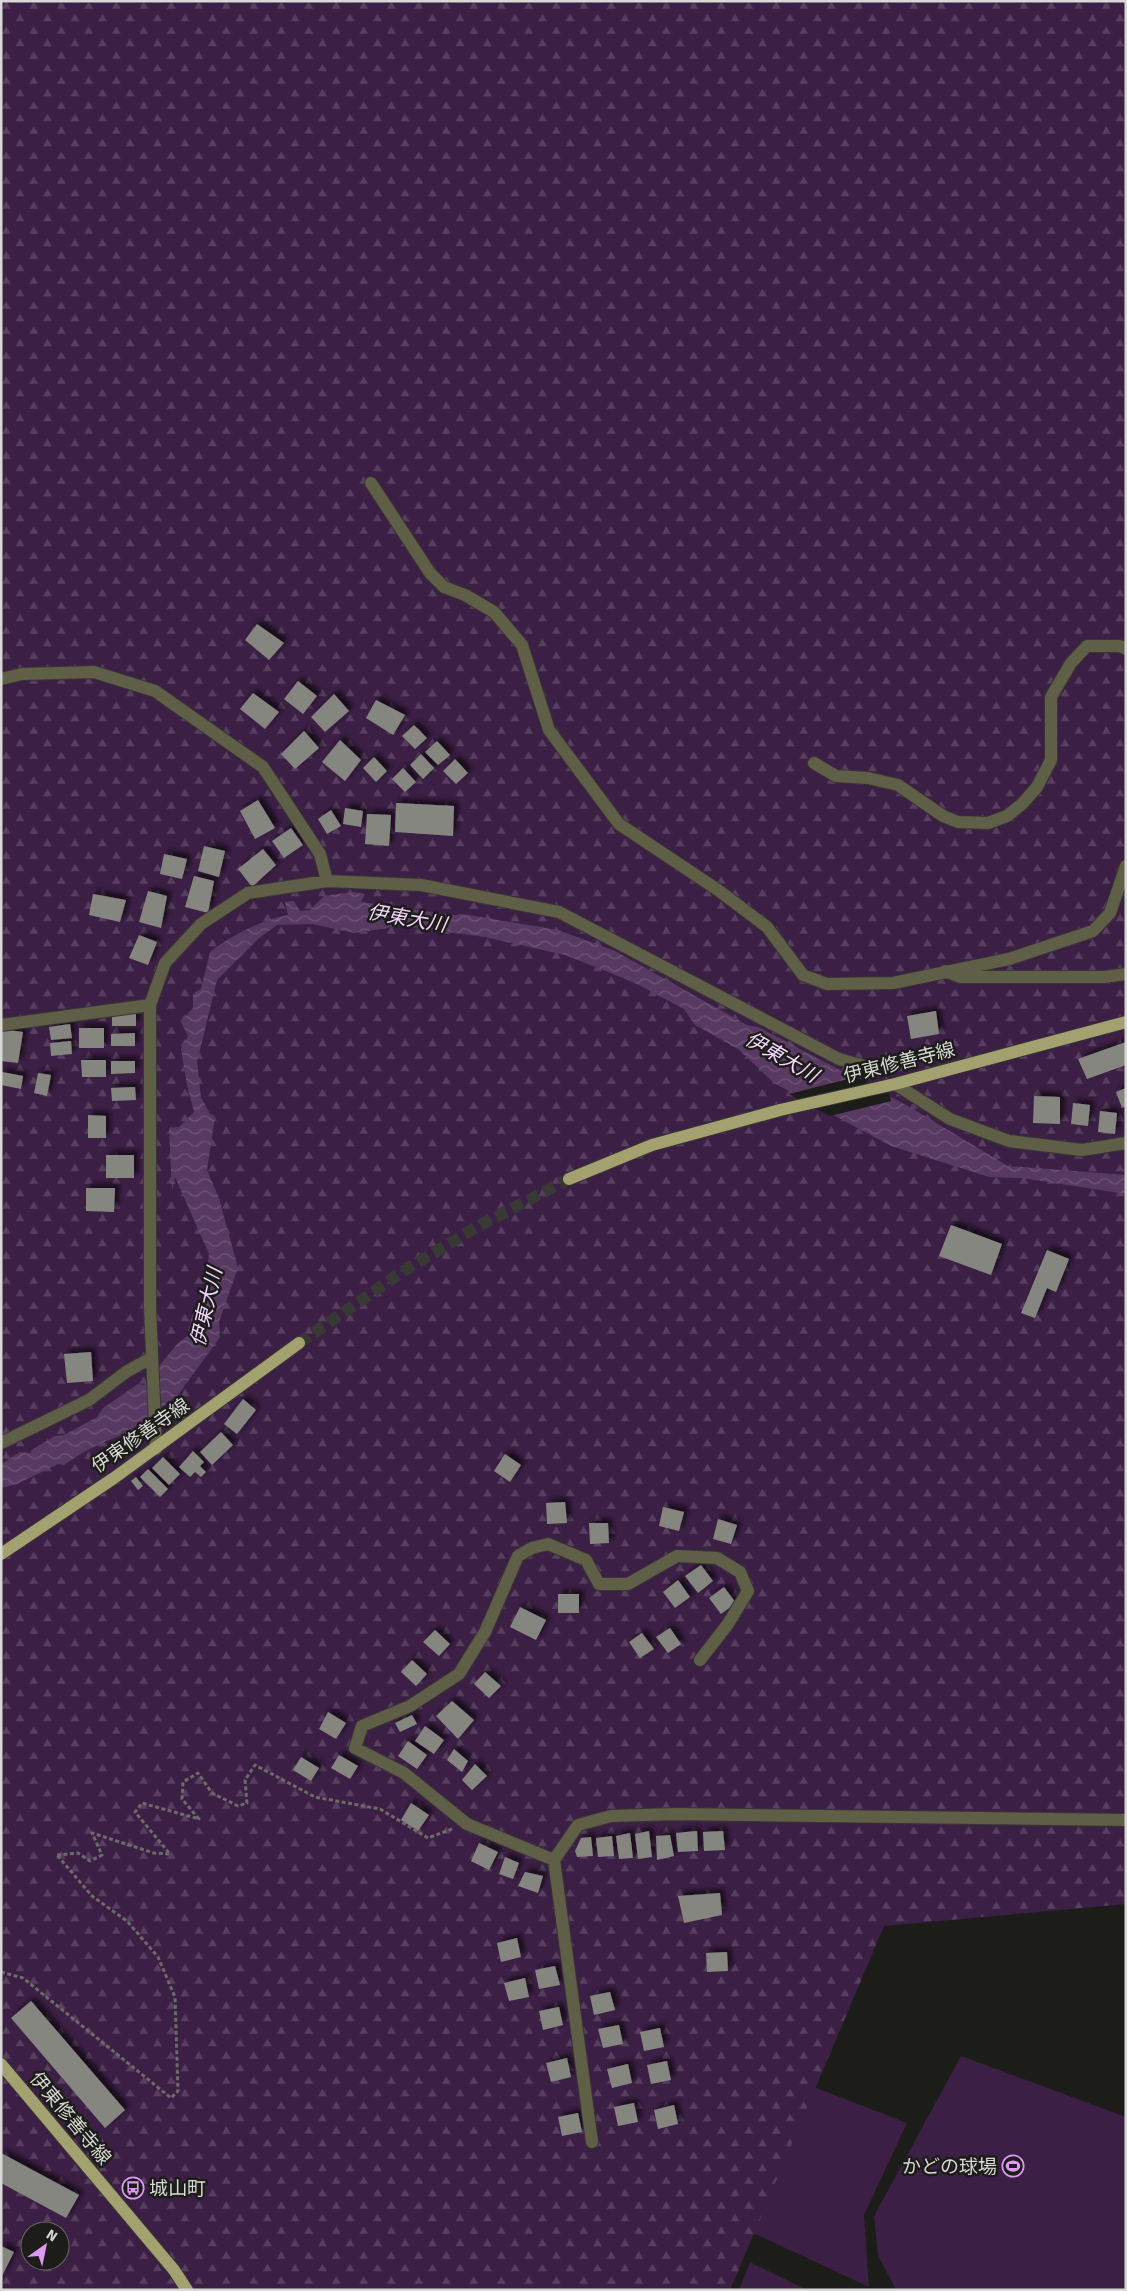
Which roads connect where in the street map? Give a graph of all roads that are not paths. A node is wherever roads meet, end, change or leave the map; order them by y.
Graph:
1 (371, 483) dead end
2 (1126, 648) edge
3 (1, 679) edge
4 (814, 764) dead end
5 (1126, 866) edge
6 (327, 881) junction
7 (944, 971) junction
8 (1126, 974) edge
9 (150, 1005) junction
10 (1126, 1022) edge
11 (1, 1025) edge
12 (874, 1069) dead end
13 (895, 1084) junction
14 (1126, 1143) edge
15 (569, 1179) tunnel mouth
16 (299, 1344) tunnel mouth
17 (151, 1358) junction
18 (1, 1443) edge
19 (156, 1449) junction
20 (1, 1554) edge
21 (700, 1660) dead end
22 (1126, 1820) edge
23 (554, 1860) junction
24 (1, 2064) edge
25 (592, 2142) dead end
26 (188, 2290) edge

1 - 7 street
2 - 4 street
3 - 6 street
5 - 7 street
6 - 9 street
6 - 12 street
7 - 8 street
9 - 11 street
9 - 17 street
10 - 13 main road, 伊東修善寺線
13 - 14 street
13 - 15 main road, 伊東修善寺線
16 - 19 main road, 伊東修善寺線
17 - 18 street
17 - 19 street
19 - 20 main road, 伊東修善寺線
21 - 23 street
22 - 23 street
23 - 25 street
24 - 26 main road, 伊東修善寺線

